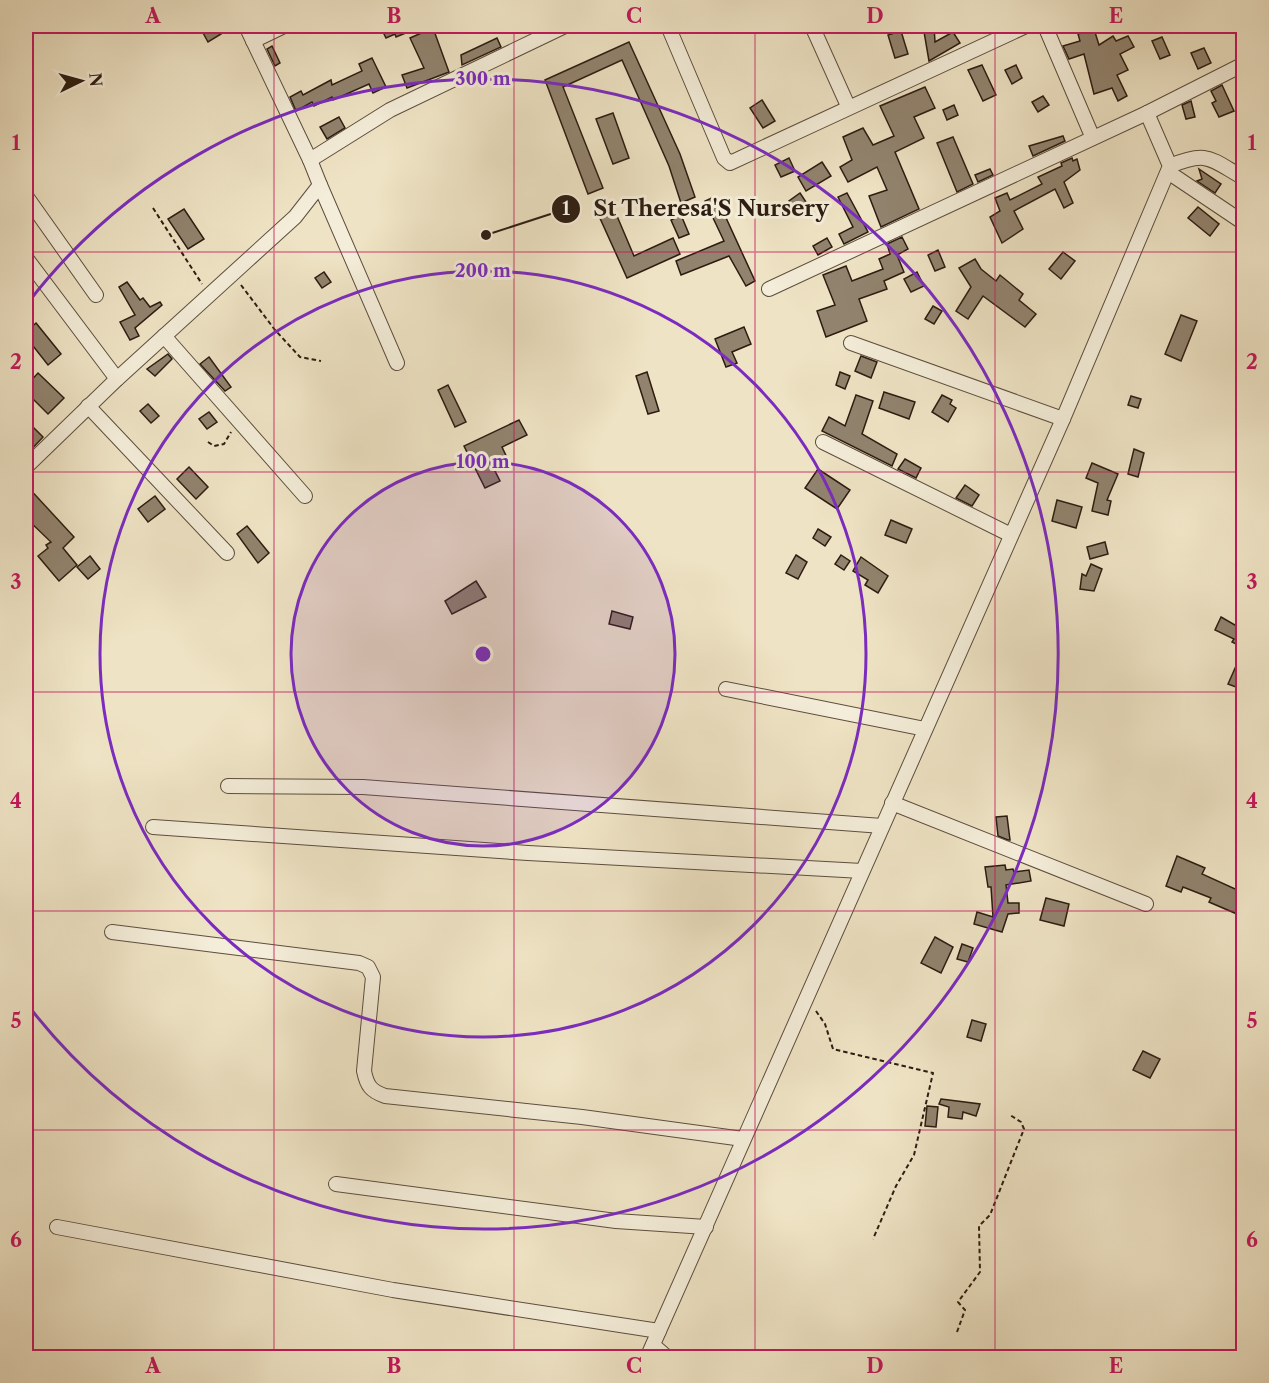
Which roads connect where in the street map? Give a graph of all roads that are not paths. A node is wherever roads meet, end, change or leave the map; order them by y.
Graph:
1 (246, 26) edge
2 (284, 26) edge
3 (566, 26) edge
4 (668, 26) edge
5 (812, 26) edge
6 (1026, 26) edge
7 (1045, 26) edge
8 (253, 41) junction
9 (1244, 64) edge
10 (848, 106) junction
11 (1148, 112) junction
12 (1092, 136) junction
13 (310, 160) junction
14 (1169, 169) junction
15 (1244, 178) edge
16 (320, 185) junction
17 (26, 196) edge
18 (1244, 223) edge
19 (26, 258) edge
20 (769, 289) dead end
21 (96, 296) dead end
22 (164, 336) junction
23 (851, 343) dead end
24 (397, 363) dead end
25 (117, 379) junction
26 (88, 406) junction
27 (1063, 419) junction
28 (823, 442) dead end
29 (26, 466) edge
30 (305, 496) dead end
31 (1011, 535) junction
32 (227, 553) dead end
33 (726, 689) dead end
34 (925, 729) junction
35 (228, 786) dead end
36 (892, 803) junction
37 (882, 826) junction
38 (153, 827) dead end
39 (862, 871) junction
40 (1146, 904) dead end
41 (112, 932) dead end
42 (743, 1139) junction
43 (336, 1184) dead end
44 (57, 1227) dead end
45 (706, 1227) junction
46 (659, 1331) junction
47 (650, 1351) edge
48 (668, 1358) edge

1 - 8 street
2 - 8 street
3 - 13 street
4 - 10 street
5 - 10 street
6 - 10 street
7 - 12 street
8 - 13 street
9 - 11 street
11 - 12 street
11 - 14 street
12 - 20 street
13 - 16 street
14 - 15 street
14 - 18 street
14 - 27 street
16 - 22 street
16 - 24 street
17 - 21 street
19 - 25 street
22 - 25 street
22 - 30 street
23 - 27 street
25 - 26 street
26 - 29 street
26 - 32 street
27 - 31 street
28 - 31 street
31 - 34 street
33 - 34 street
34 - 36 street
35 - 37 street
36 - 37 street
36 - 40 street
37 - 39 street
38 - 39 street
39 - 42 street
41 - 42 street
42 - 45 street
43 - 45 street
44 - 46 street
45 - 46 street
46 - 47 street
47 - 48 street

